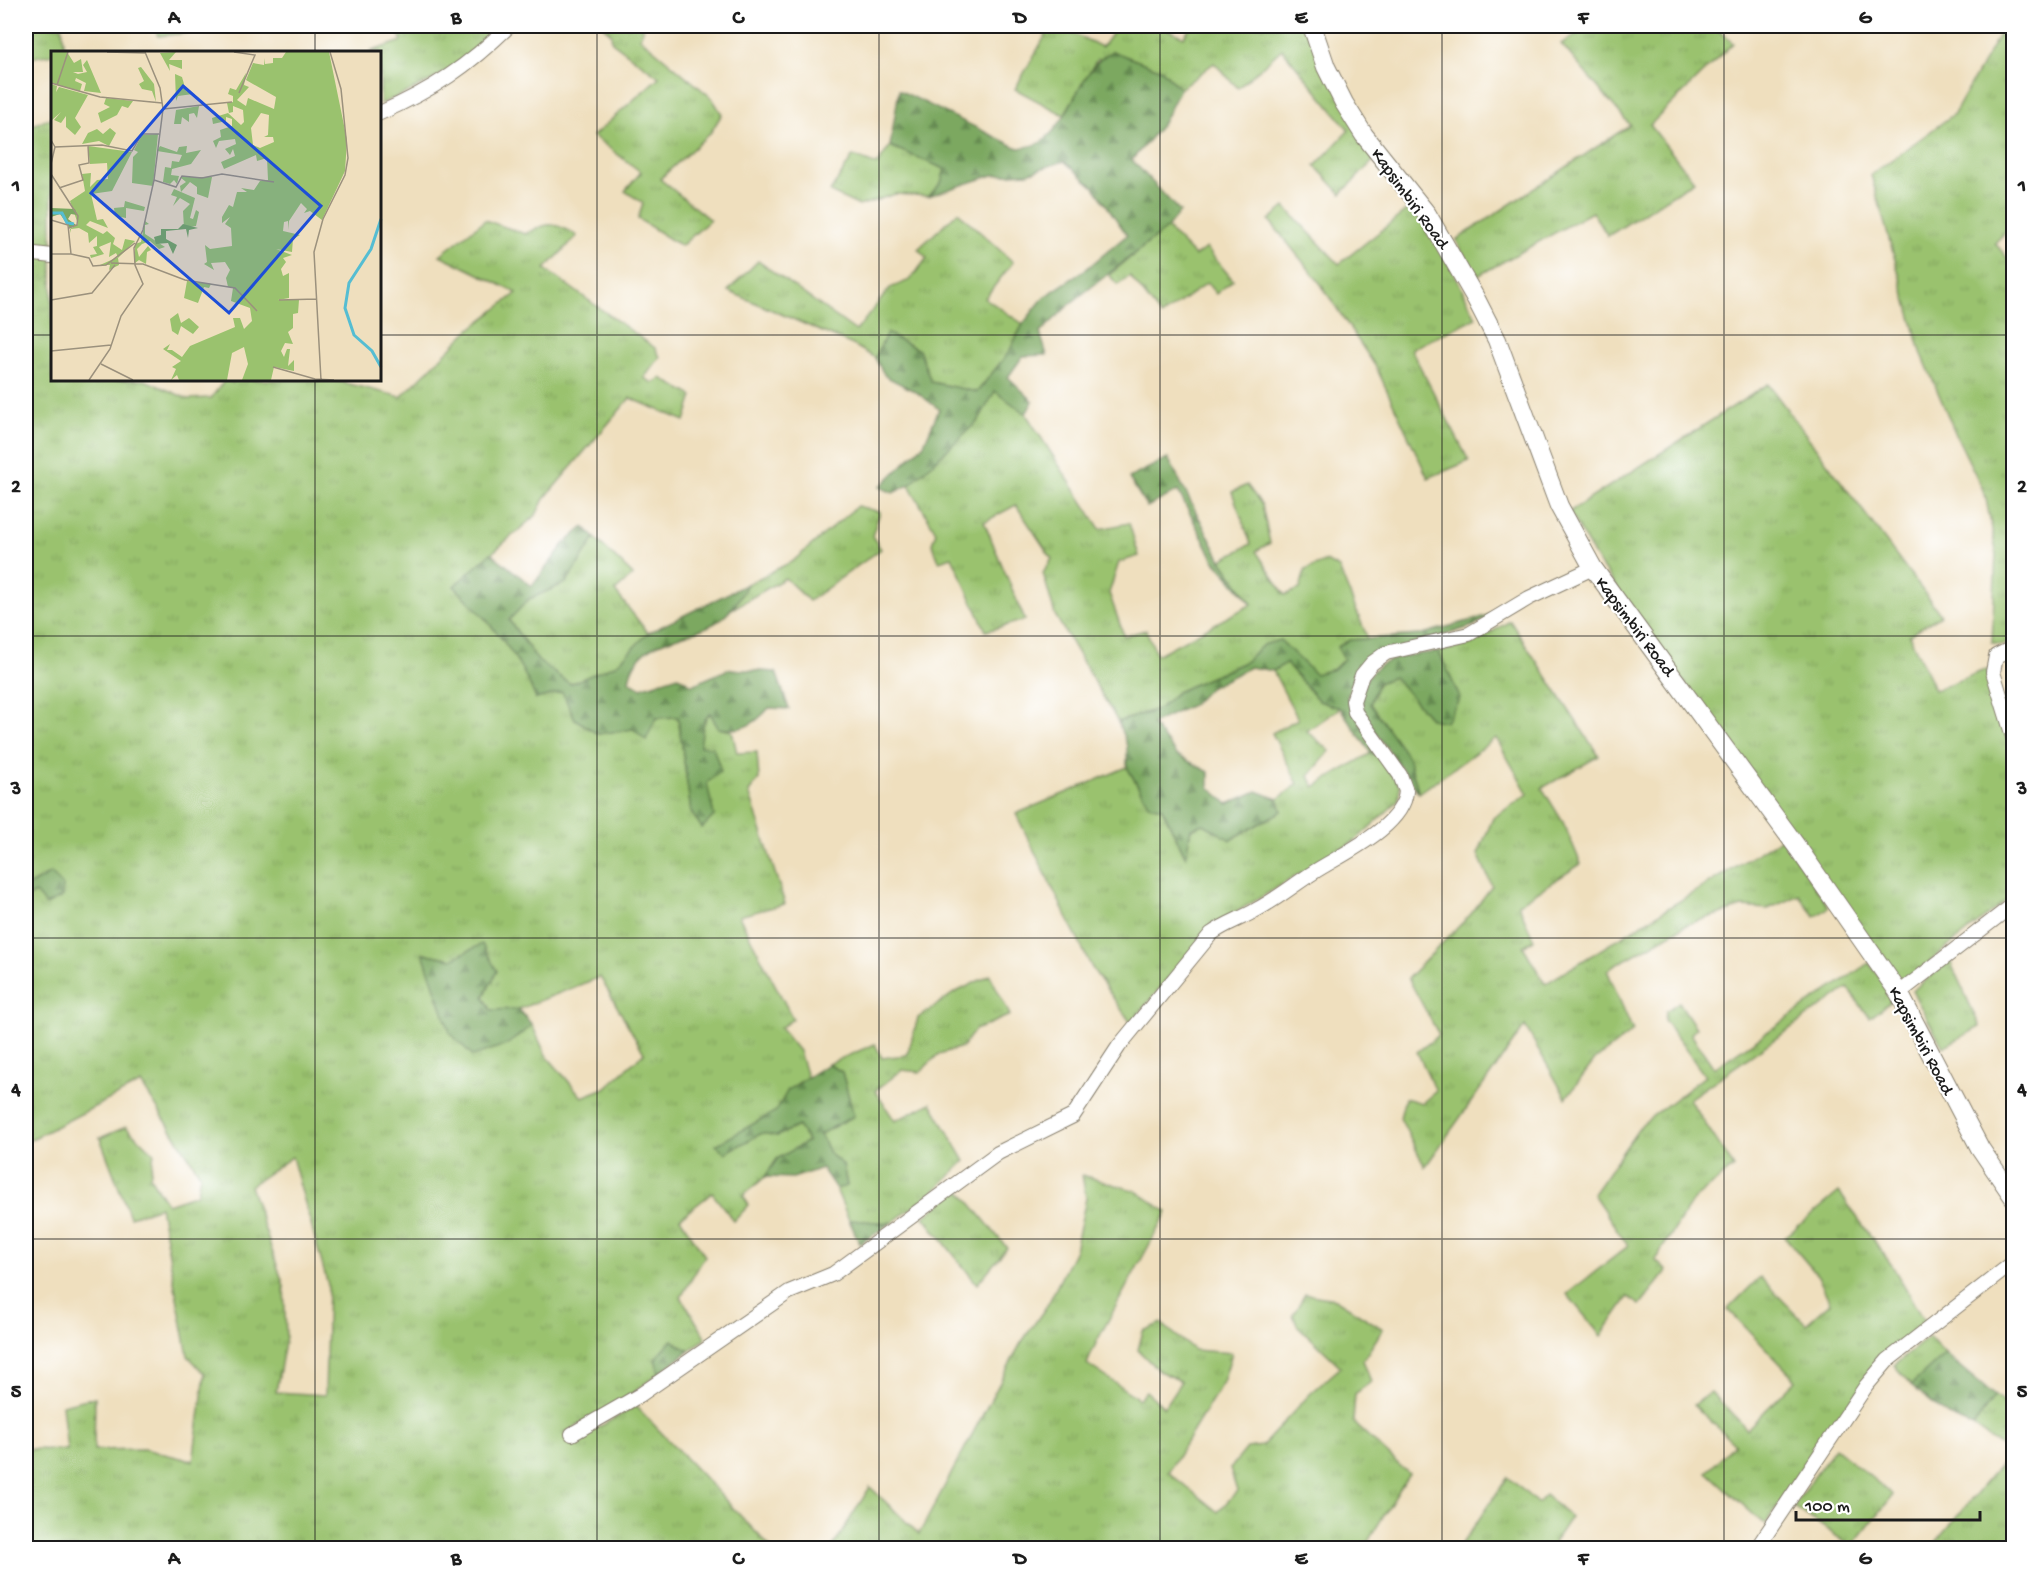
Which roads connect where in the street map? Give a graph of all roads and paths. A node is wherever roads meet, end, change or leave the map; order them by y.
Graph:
1 (509, 26) edge
2 (1312, 26) edge
3 (381, 113) edge
4 (26, 253) edge
5 (51, 256) edge
6 (1593, 568) junction
7 (2013, 647) edge
8 (2013, 740) edge
9 (2013, 904) edge
10 (1899, 993) junction
11 (2013, 1197) edge
12 (2013, 1262) edge
13 (572, 1434) dead end
14 (1757, 1548) edge

1 - 3 street
2 - 6 street, Kapsimbiri Road
4 - 5 street
6 - 10 street, Kapsimbiri Road
6 - 13 street
7 - 8 street
9 - 10 street
10 - 11 street, Kapsimbiri Road
12 - 14 street

